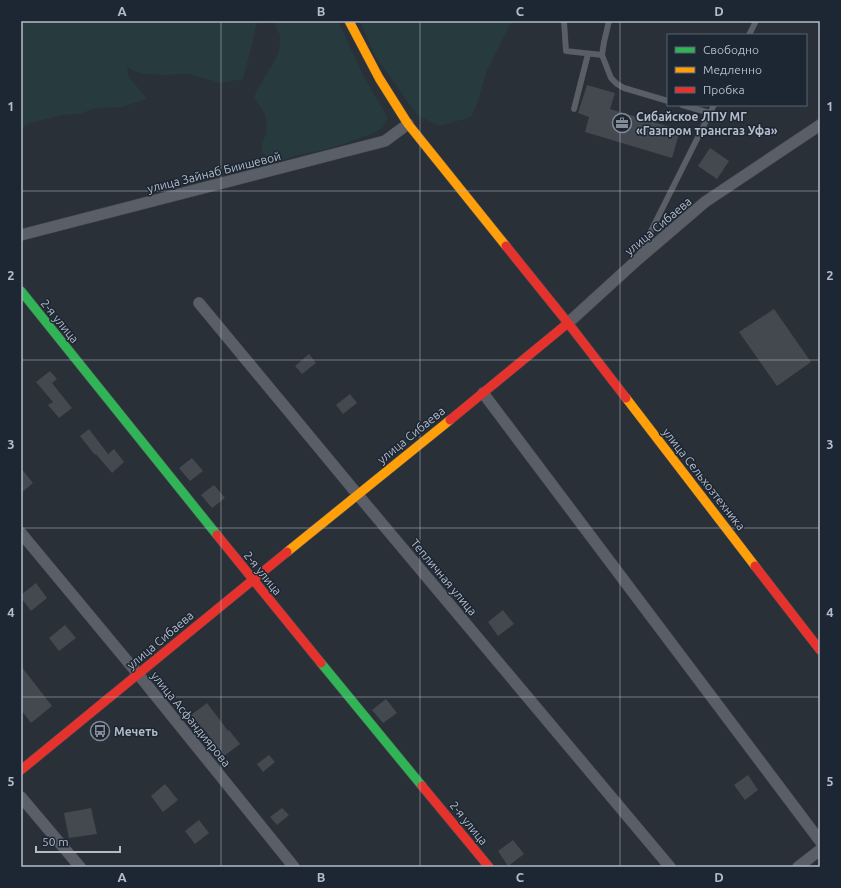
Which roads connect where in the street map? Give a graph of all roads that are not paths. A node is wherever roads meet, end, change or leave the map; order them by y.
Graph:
1 (349, 21) edge
2 (564, 21) edge
3 (609, 21) edge
4 (756, 21) edge
5 (750, 34) edge
6 (588, 54) junction
7 (602, 55) junction
8 (667, 101) edge
9 (686, 106) edge
10 (714, 106) edge
11 (574, 109) dead end
12 (710, 113) junction
13 (408, 124) junction
14 (820, 125) edge
15 (21, 235) edge
16 (636, 261) junction
17 (21, 291) edge
18 (199, 303) dead end
19 (568, 323) junction
20 (483, 393) junction
21 (358, 495) junction
22 (21, 533) edge
23 (253, 580) junction
24 (820, 650) edge
25 (138, 674) junction
26 (21, 770) edge
27 (21, 797) edge
28 (820, 841) edge
29 (820, 850) edge
30 (80, 867) edge
31 (294, 867) edge
32 (489, 867) edge
33 (670, 867) edge
34 (798, 867) edge

1 - 13 main road, улица Сельхозтехника
2 - 6 lane
3 - 7 lane
4 - 5 lane
6 - 7 lane
6 - 11 lane
7 - 8 lane
9 - 12 lane
10 - 12 lane
12 - 16 lane
13 - 15 street, улица Зайнаб Биишевой
13 - 19 main road, улица Сельхозтехника
14 - 16 street, улица Сибаева
16 - 19 street, улица Сибаева
17 - 23 main road, 2-я улица
18 - 21 street, Тепличная улица
19 - 20 main road, улица Сибаева
19 - 24 main road, улица Сельхозтехника
20 - 21 main road, улица Сибаева
20 - 28 street
21 - 23 main road, улица Сибаева
21 - 33 street, Тепличная улица
22 - 25 street, улица Асфандиярова
23 - 25 main road, улица Сибаева
23 - 32 main road, 2-я улица
25 - 26 main road, улица Сибаева
25 - 31 street, улица Асфандиярова
27 - 30 street
29 - 34 street

